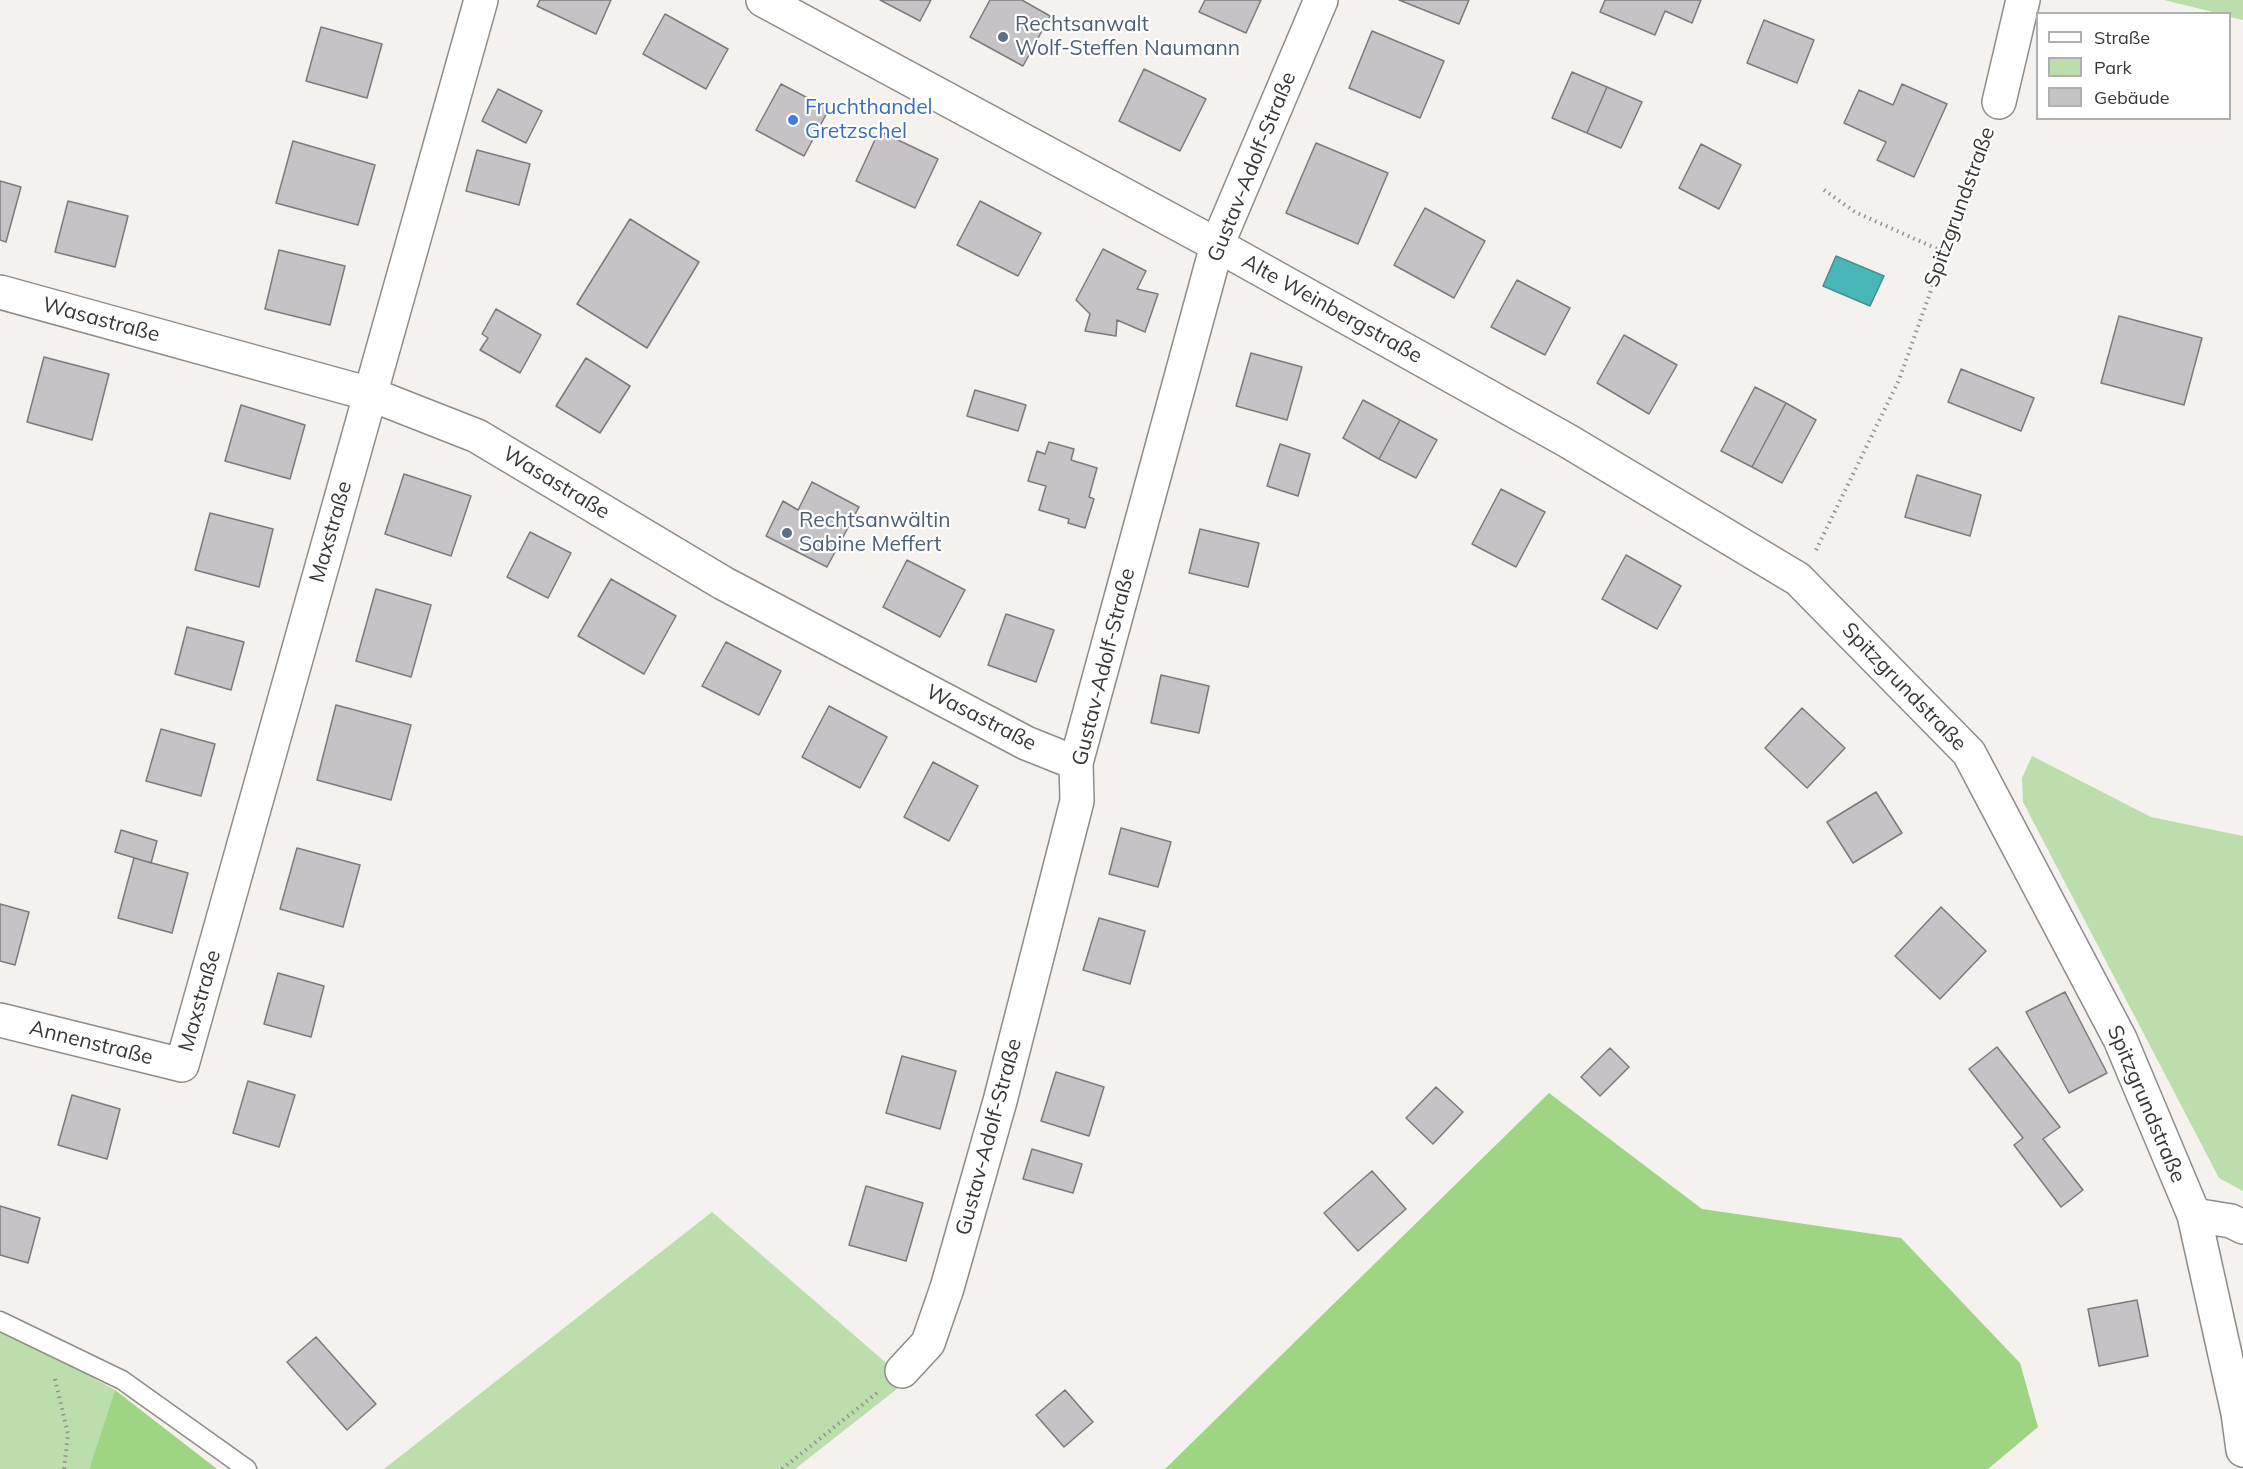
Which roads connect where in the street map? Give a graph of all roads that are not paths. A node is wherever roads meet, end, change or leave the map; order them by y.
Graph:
1 (481, 0) edge
2 (763, 0) edge
3 (1321, 0) edge
4 (2023, 0) edge
5 (1999, 102) road end
6 (1217, 245) junction
7 (0, 292) edge
8 (369, 394) junction
9 (1798, 579) joint
10 (1076, 763) junction
11 (0, 1020) edge
12 (182, 1065) joint
13 (2194, 1215) junction
14 (2243, 1227) edge
15 (0, 1321) edge
16 (902, 1371) road end
17 (2243, 1450) edge
18 (247, 1469) edge

1 - 8 street, Maxstraße
2 - 6 street, Alte Weinbergstraße
3 - 6 street, Gustav-Adolf-Straße
4 - 5 street, Spitzgrundstraße
6 - 9 street, Alte Weinbergstraße
6 - 10 street, Gustav-Adolf-Straße
7 - 8 street, Wasastraße
8 - 10 street, Wasastraße
8 - 12 street, Maxstraße
9 - 13 street, Spitzgrundstraße
10 - 16 street, Gustav-Adolf-Straße
11 - 12 street, Annenstraße
13 - 14 street
13 - 17 street, Spitzgrundstraße
15 - 18 lane

